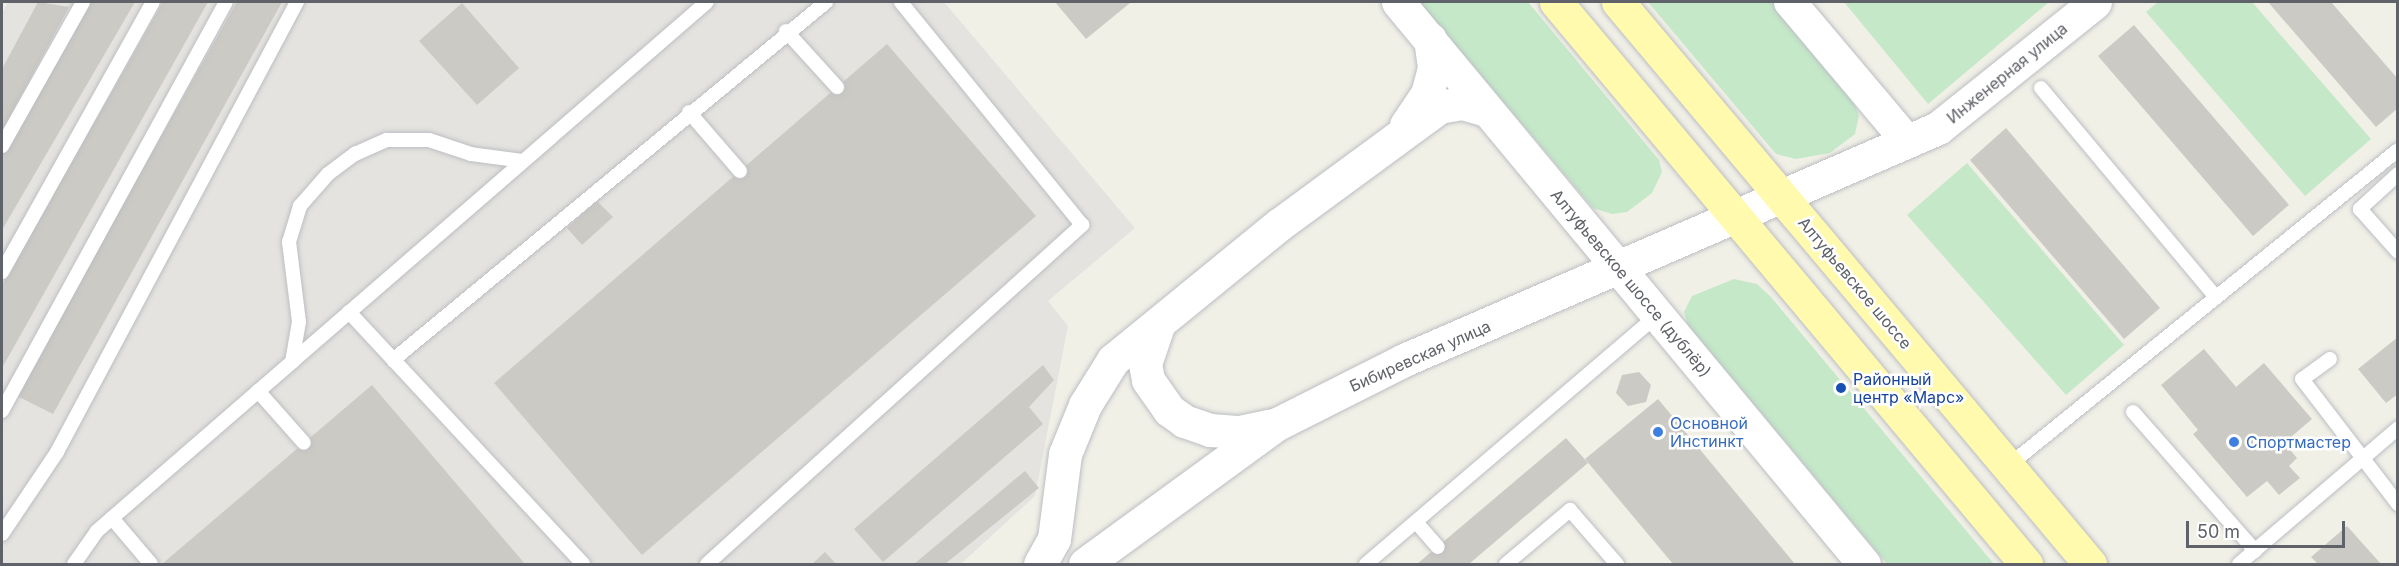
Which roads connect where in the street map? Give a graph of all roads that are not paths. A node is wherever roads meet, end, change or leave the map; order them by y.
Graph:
1 (83, 2) edge
2 (153, 2) edge
3 (226, 2) edge
4 (297, 2) edge
5 (707, 2) edge
6 (826, 2) edge
7 (901, 2) edge
8 (1398, 2) edge
9 (1556, 2) edge
10 (1618, 2) edge
11 (1790, 2) edge
12 (2095, 2) edge
13 (786, 31) junction
14 (1430, 39) junction
15 (837, 87) dead end
16 (2041, 88) dead end
17 (1487, 110) junction
18 (689, 112) junction
19 (1400, 134) junction
20 (1907, 141) junction
21 (2, 146) edge
22 (2397, 150) edge
23 (523, 161) junction
24 (740, 171) dead end
25 (2397, 174) edge
26 (1783, 196) junction
27 (1736, 218) junction
28 (2397, 252) edge
29 (1620, 268) junction
30 (2, 272) edge
31 (2216, 297) junction
32 (349, 312) junction
33 (1658, 315) junction
34 (1161, 318) junction
35 (2330, 359) dead end
36 (393, 360) junction
37 (292, 362) junction
38 (258, 391) junction
39 (2, 411) edge
40 (2133, 412) dead end
41 (1276, 424) junction
42 (2397, 428) edge
43 (304, 443) dead end
44 (2360, 461) junction
45 (2008, 466) junction
46 (2397, 504) edge
47 (112, 518) junction
48 (1416, 522) junction
49 (2, 534) edge
50 (1438, 547) dead end
51 (2255, 551) junction
52 (74, 564) edge
53 (152, 564) edge
54 (583, 564) edge
55 (707, 564) edge
56 (1041, 564) edge
57 (1085, 564) edge
58 (1366, 564) edge
59 (1506, 564) edge
60 (1617, 564) edge
61 (1864, 564) edge
62 (2026, 564) edge
63 (2090, 564) edge
64 (2239, 564) edge

1 - 21 lane
2 - 30 lane
3 - 39 lane
4 - 49 lane
5 - 23 lane
6 - 13 lane
7 - 55 lane
8 - 14 main road, Алтуфьевское шоссе (дублёр)
9 - 27 main road
10 - 26 main road, Алтуфьевское шоссе
11 - 20 street
12 - 20 main road, Инженерная улица
13 - 15 lane
13 - 18 lane
14 - 17 main road, Алтуфьевское шоссе (дублёр)
14 - 19 main road
16 - 31 lane
17 - 19 main road
17 - 29 main road, Алтуфьевское шоссе (дублёр)
18 - 24 lane
18 - 36 lane
19 - 34 main road
20 - 26 main road, Инженерная улица
22 - 31 lane
23 - 32 lane
23 - 37 lane
25 - 28 lane
26 - 27 main road, Бибиревская улица
26 - 45 main road, Алтуфьевское шоссе
27 - 29 main road, Бибиревская улица
27 - 62 main road
29 - 33 main road, Алтуфьевское шоссе (дублёр)
29 - 41 main road, Бибиревская улица
31 - 45 lane
32 - 36 lane
32 - 37 lane
33 - 48 lane
33 - 61 main road, Алтуфьевское шоссе (дублёр)
34 - 41 main road
34 - 56 main road
35 - 44 lane
36 - 54 lane
37 - 38 lane
38 - 43 lane
38 - 47 lane
40 - 51 lane
41 - 57 main road, Бибиревская улица
42 - 44 lane
44 - 46 lane
44 - 51 lane
45 - 63 main road, Алтуфьевское шоссе
47 - 52 lane
47 - 53 lane
48 - 50 lane
48 - 58 lane
51 - 64 lane
59 - 60 lane

